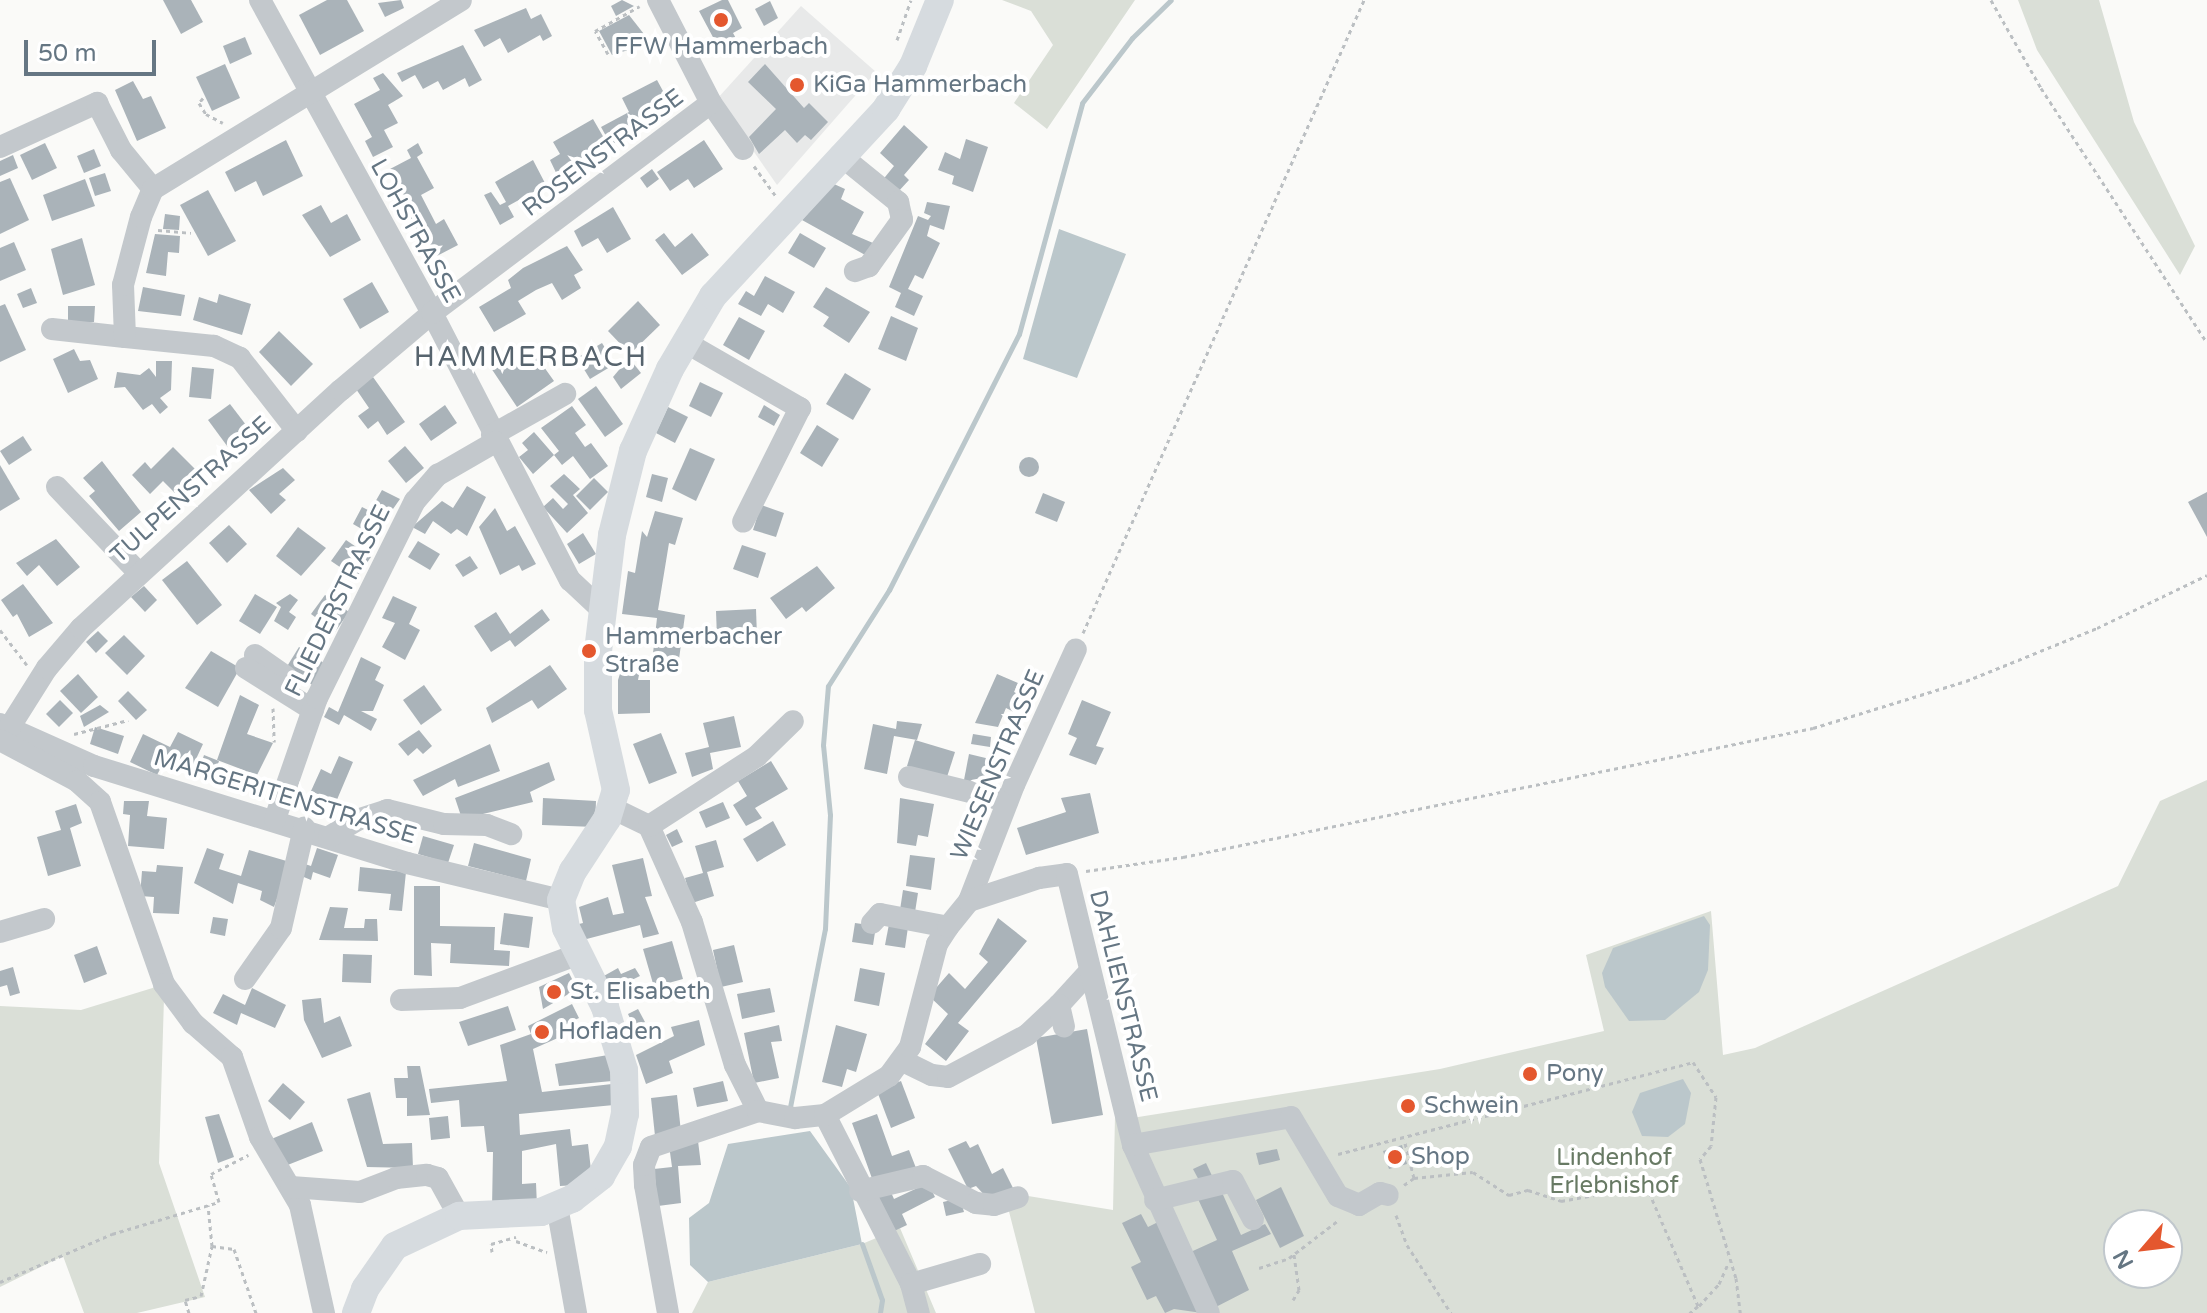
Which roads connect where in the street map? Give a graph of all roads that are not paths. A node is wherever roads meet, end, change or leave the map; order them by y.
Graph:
1 (260, 0) edge
2 (461, 0) edge
3 (940, 0) edge
4 (658, 1) edge
5 (308, 93) junction
6 (711, 103) junction
7 (0, 147) edge
8 (743, 149) road end
9 (840, 155) junction
10 (153, 189) junction
11 (855, 271) dead end
12 (432, 313) junction
13 (52, 329) dead end
14 (125, 337) junction
15 (685, 342) junction
16 (565, 394) dead end
17 (297, 431) junction
18 (493, 438) junction
19 (57, 487) dead end
20 (743, 522) dead end
21 (138, 572) junction
22 (601, 609) junction
23 (1076, 649) road end
24 (315, 704) junction
25 (793, 721) dead end
26 (3, 731) edge
27 (909, 777) dead end
28 (1007, 801) junction
29 (612, 808) junction
30 (275, 819) junction
31 (649, 826) junction
32 (304, 828) junction
33 (511, 834) dead end
34 (329, 837) junction
35 (561, 900) junction
36 (969, 901) junction
37 (44, 919) dead end
38 (872, 923) dead end
39 (948, 927) junction
40 (0, 932) edge
41 (579, 954) junction
42 (1090, 971) junction
43 (245, 979) dead end
44 (401, 1000) dead end
45 (903, 1061) junction
46 (758, 1111) junction
47 (825, 1115) junction
48 (1131, 1138) junction
49 (291, 1187) junction
50 (860, 1191) junction
51 (1388, 1195) road end
52 (1018, 1197) dead end
53 (1155, 1200) junction
54 (557, 1206) junction
55 (459, 1216) junction
56 (1253, 1219) dead end
57 (980, 1264) dead end
58 (911, 1284) junction
59 (324, 1313) edge
60 (356, 1313) edge
61 (576, 1313) edge
62 (668, 1313) edge
63 (919, 1313) edge
64 (1209, 1313) edge

1 - 5 street, LOHSTRASSE
2 - 5 street
3 - 9 main road
4 - 6 street, ROSENSTRASSE
5 - 10 street
5 - 12 street, LOHSTRASSE
6 - 8 street
6 - 12 street, ROSENSTRASSE
7 - 10 street
9 - 11 street
9 - 15 main road
10 - 14 street
12 - 17 street, TULPENSTRASSE
12 - 18 street, LOHSTRASSE
13 - 14 street
14 - 17 street
15 - 20 street
15 - 22 main road
16 - 18 street, FLIEDERSTRASSE
17 - 21 street, TULPENSTRASSE
18 - 22 street, LOHSTRASSE
18 - 24 street, FLIEDERSTRASSE
19 - 21 street
21 - 26 street, TULPENSTRASSE
22 - 29 main road
23 - 28 street, WIESENSTRASSE
24 - 24 street
24 - 30 street, FLIEDERSTRASSE
25 - 31 street
26 - 30 street, MARGERITENSTRASSE
26 - 49 street
27 - 28 street
28 - 36 street, WIESENSTRASSE
29 - 31 street
29 - 35 main road
30 - 32 street, MARGERITENSTRASSE
31 - 46 street
32 - 34 street, MARGERITENSTRASSE
32 - 43 street
33 - 34 street
34 - 35 street, MARGERITENSTRASSE
35 - 41 main road
36 - 39 street
36 - 42 street, DAHLIENSTRASSE
37 - 40 street
38 - 39 street
39 - 45 street
41 - 44 street
41 - 54 main road
42 - 45 street
42 - 48 street, DAHLIENSTRASSE
45 - 47 street
46 - 47 street
46 - 62 street
47 - 50 street
48 - 51 street
48 - 53 street, DAHLIENSTRASSE
49 - 55 street
49 - 59 street
50 - 52 street
50 - 58 street
53 - 56 street
53 - 64 street, DAHLIENSTRASSE
54 - 55 main road
54 - 61 street
55 - 60 main road
57 - 58 street
58 - 63 street

